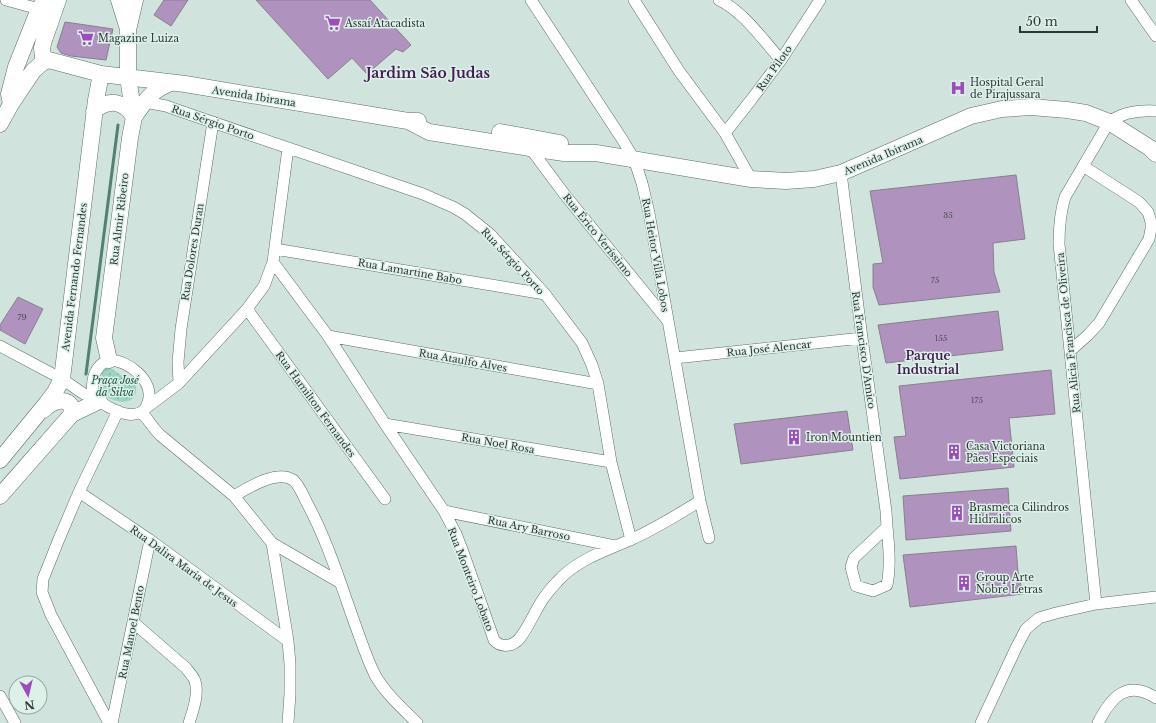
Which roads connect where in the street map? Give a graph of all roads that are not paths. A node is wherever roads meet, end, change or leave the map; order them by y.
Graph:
1 (6, 0) edge
2 (58, 0) edge
3 (119, 0) edge
4 (136, 0) edge
5 (531, 0) edge
6 (634, 0) edge
7 (719, 0) edge
8 (820, 0) edge
9 (1131, 0) edge
10 (42, 5) edge
11 (128, 30) junction
12 (1156, 36) edge
13 (128, 59) junction
14 (49, 60) junction
15 (781, 60) junction
16 (101, 74) junction
17 (128, 77) junction
18 (171, 83) junction
19 (145, 102) junction
20 (94, 111) junction
21 (1156, 111) edge
22 (4, 114) edge
23 (134, 117) junction
24 (408, 121) junction
25 (212, 122) junction
26 (1109, 122) junction
27 (725, 133) junction
28 (288, 148) junction
29 (530, 148) junction
30 (596, 153) junction
31 (1156, 154) edge
32 (634, 160) junction
33 (1083, 166) junction
34 (841, 173) junction
35 (751, 179) junction
36 (274, 248) junction
37 (273, 262) junction
38 (545, 294) junction
39 (247, 310) junction
40 (668, 321) junction
41 (328, 336) junction
42 (862, 338) junction
43 (0, 346) edge
44 (1070, 351) junction
45 (675, 358) junction
46 (109, 360) junction
47 (65, 381) junction
48 (179, 383) junction
49 (598, 384) junction
50 (148, 385) junction
51 (166, 393) junction
52 (92, 397) junction
53 (143, 410) junction
54 (118, 411) junction
55 (38, 414) junction
56 (71, 415) junction
57 (385, 424) junction
58 (0, 460) edge
59 (611, 462) junction
60 (79, 492) junction
61 (0, 496) edge
62 (234, 496) junction
63 (385, 499) dead end
64 (700, 501) junction
65 (444, 511) junction
66 (887, 527) junction
67 (709, 538) dead end
68 (150, 540) junction
69 (631, 540) junction
70 (272, 543) junction
71 (615, 546) junction
72 (339, 582) junction
73 (1156, 597) edge
74 (1096, 604) junction
75 (133, 622) junction
76 (288, 642) junction
77 (0, 696) edge
78 (1156, 698) edge
79 (15, 723) edge
80 (111, 723) edge
81 (189, 723) edge
82 (288, 723) edge
83 (417, 723) edge
84 (981, 723) edge
85 (1098, 723) edge

1 - 10 street
2 - 14 main road
3 - 11 main road
4 - 11 main road
5 - 32 street, Rua Heitor Villa Lobos
6 - 27 street
7 - 15 street
8 - 15 street, Rua Piloto
9 - 12 street
10 - 22 main road
11 - 13 main road
13 - 16 main road
13 - 17 main road
14 - 16 main road, Avenida Ibirama
14 - 22 main road
15 - 27 street, Rua Piloto
16 - 17 main road, Avenida Ibirama
16 - 20 main road, Avenida Fernando Fernandes
17 - 18 main road, Avenida Ibirama
17 - 23 main road, Rua Almir Ribeiro
18 - 19 main road
18 - 24 main road, Avenida Ibirama
19 - 23 main road
19 - 25 street, Rua Sérgio Porto
20 - 23 main road
20 - 47 main road, Avenida Fernando Fernandes
21 - 26 street
23 - 46 main road, Rua Almir Ribeiro
24 - 29 main road, Avenida Ibirama
24 - 30 main road, Avenida Ibirama
25 - 28 street, Rua Sérgio Porto
25 - 48 street, Rua Dolores Duran
26 - 31 main road, Avenida Ibirama
26 - 33 street, Rua Alicia Francisca de Oliveira
26 - 34 main road, Avenida Ibirama
27 - 35 street
28 - 36 street
28 - 38 street, Rua Sérgio Porto
29 - 30 main road, Avenida Ibirama
29 - 40 street, Rua Érico Veríssimo
30 - 32 main road, Avenida Ibirama
32 - 35 main road, Avenida Ibirama
32 - 40 street, Rua Heitor Villa Lobos
33 - 44 street, Rua Alicia Francisca de Oliveira
33 - 44 street
34 - 35 main road, Avenida Ibirama
34 - 42 street, Rua Francisco D'Amico
36 - 37 street
36 - 38 street, Rua Lamartine Babo
37 - 39 street
37 - 41 street, Rua Monteiro Lobato
38 - 49 street, Rua Sérgio Porto
39 - 48 street
39 - 63 street, Rua Hamilton Fernandes
40 - 45 street, Rua Heitor Villa Lobos
41 - 49 street, Rua Ataulfo Alves
41 - 57 street, Rua Monteiro Lobato
42 - 45 street, Rua José Alencar
42 - 66 street, Rua Francisco D'Amico
43 - 47 street
44 - 74 street, Rua Alicia Francisca de Oliveira
45 - 64 street, Rua Heitor Villa Lobos
46 - 50 street
46 - 52 street
47 - 52 street
47 - 55 main road, Avenida Fernando Fernandes
48 - 51 street
49 - 59 street, Rua Sérgio Porto
50 - 51 street
50 - 53 street
51 - 53 street
52 - 54 street
52 - 56 main road
53 - 54 street
53 - 62 street
54 - 60 street
55 - 56 main road
55 - 58 main road, Avenida Fernando Fernandes
56 - 61 main road
57 - 59 street, Rua Noel Rosa
57 - 65 street, Rua Monteiro Lobato
59 - 69 street, Rua Sérgio Porto
60 - 68 street, Rua Dalira Maria de Jesus
60 - 80 street
62 - 70 street
62 - 72 street
64 - 67 street, Rua Heitor Villa Lobos
64 - 69 street, Rua Monteiro Lobato
65 - 71 street, Rua Ary Barroso
65 - 71 street, Rua Monteiro Lobato
66 - 66 street, Rua Francisco D'Amico
68 - 75 street, Rua Manoel Bento
68 - 76 street, Rua Dalira Maria de Jesus
69 - 71 street, Rua Monteiro Lobato
70 - 72 street
70 - 76 street
72 - 83 street
73 - 74 street
74 - 84 street
75 - 80 street, Rua Manoel Bento
75 - 81 street
76 - 82 street
77 - 79 street
78 - 85 street

